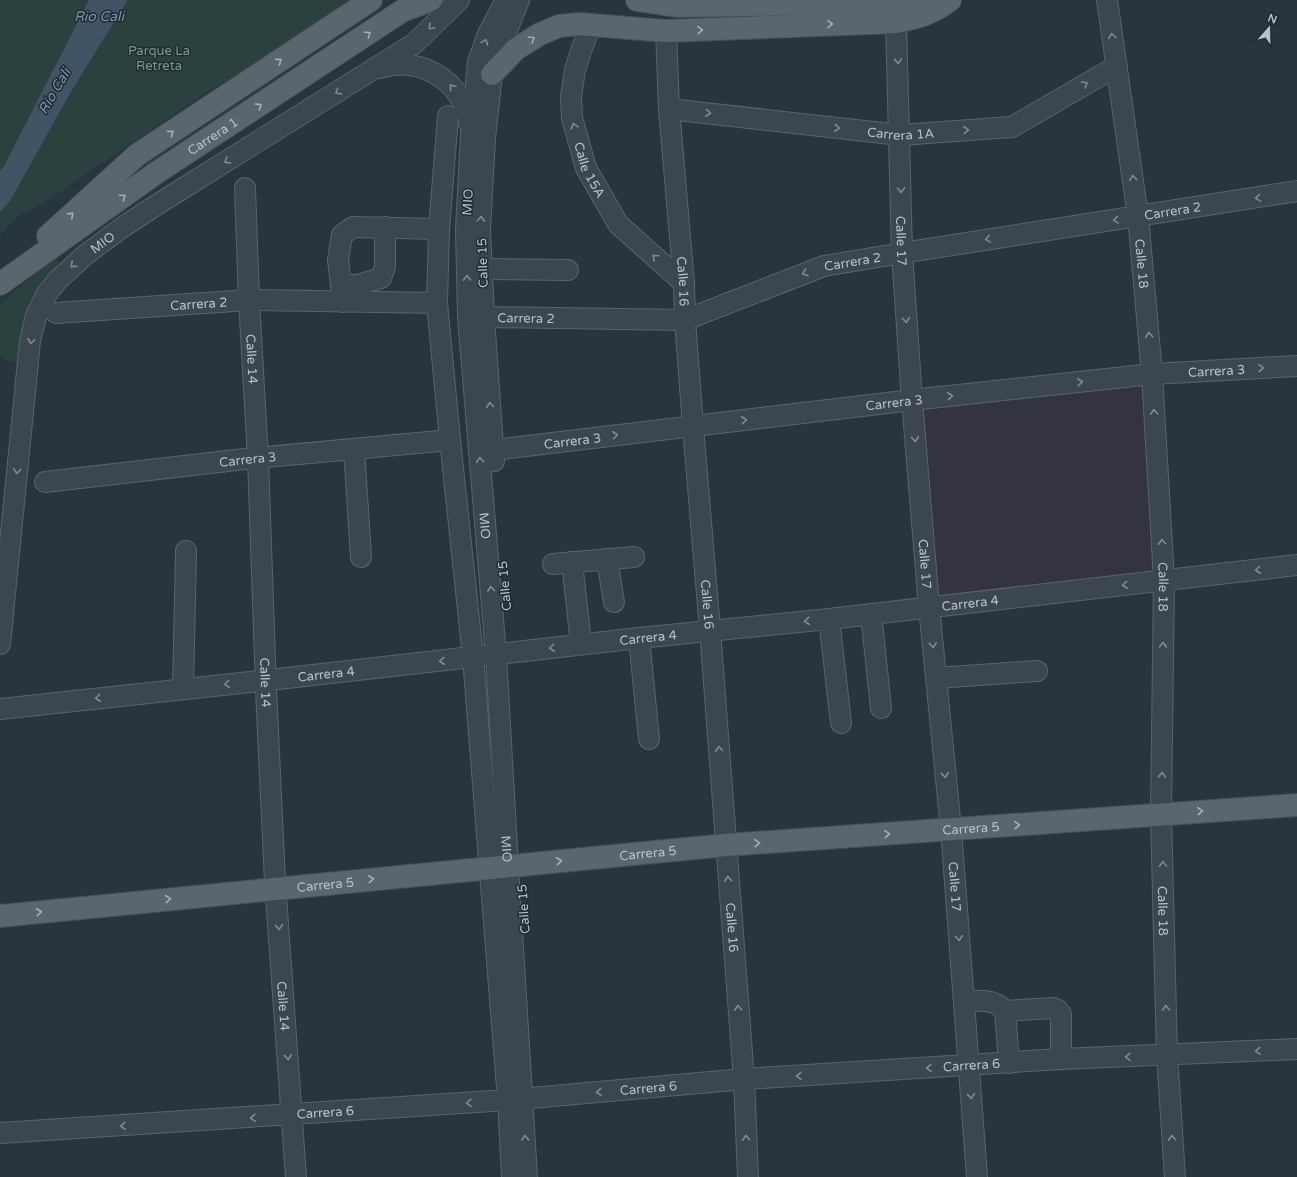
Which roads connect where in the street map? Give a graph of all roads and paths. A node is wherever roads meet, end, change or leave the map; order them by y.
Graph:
1 (370, 0) edge
2 (431, 0) edge
3 (459, 0) edge
4 (506, 0) edge
5 (519, 0) edge
6 (637, 0) edge
7 (928, 0) edge
8 (950, 0) edge
9 (1107, 0) edge
10 (896, 22) junction
11 (590, 25) junction
12 (666, 31) junction
13 (1117, 66) junction
14 (371, 71) junction
15 (492, 74) junction
16 (669, 109) junction
17 (448, 116) dead end
18 (471, 135) junction
19 (900, 135) junction
20 (245, 188) dead end
21 (1297, 192) edge
22 (1138, 216) junction
23 (385, 228) junction
24 (440, 229) junction
25 (902, 253) junction
26 (482, 269) junction
27 (568, 270) dead end
28 (0, 279) edge
29 (684, 283) junction
30 (0, 284) edge
31 (342, 293) junction
32 (249, 300) junction
33 (438, 303) junction
34 (56, 313) dead end
35 (484, 317) junction
36 (685, 320) junction
37 (1297, 366) edge
38 (1152, 374) junction
39 (912, 400) junction
40 (693, 426) junction
41 (450, 440) junction
42 (354, 449) junction
43 (493, 450) junction
44 (258, 458) junction
45 (45, 482) dead end
46 (0, 493) edge
47 (186, 550) dead end
48 (634, 556) dead end
49 (361, 557) dead end
50 (0, 558) edge
51 (607, 559) junction
52 (1297, 565) edge
53 (1164, 580) junction
54 (614, 602) dead end
55 (929, 607) junction
56 (871, 614) junction
57 (829, 619) junction
58 (710, 630) junction
59 (639, 638) junction
60 (0, 644) edge
61 (581, 644) junction
62 (503, 654) junction
63 (473, 657) junction
64 (1037, 670) dead end
65 (936, 678) junction
66 (266, 680) junction
67 (183, 689) junction
68 (881, 708) dead end
69 (0, 709) edge
70 (841, 723) dead end
71 (649, 738) dead end
72 (1297, 805) edge
73 (1161, 814) junction
74 (951, 829) junction
75 (726, 845) junction
76 (506, 866) junction
77 (276, 889) junction
78 (0, 916) edge
79 (964, 1001) junction
80 (1005, 1011) junction
81 (1297, 1049) edge
82 (1167, 1055) junction
83 (1061, 1059) junction
84 (1009, 1063) junction
85 (969, 1066) junction
86 (744, 1079) junction
87 (522, 1099) junction
88 (291, 1115) junction
89 (0, 1134) edge
90 (296, 1177) edge
91 (512, 1177) edge
92 (527, 1177) edge
93 (541, 1177) edge
94 (748, 1177) edge
95 (976, 1177) edge
96 (1175, 1177) edge

28 -> 1 main road
30 -> 2 main road, Carrera 1
3 -> 14 street, MIO
18 -> 4 street, MIO
5 - 15 street, Calle 15
6 - 7 main road
8 - 10 main road
13 -> 9 street, Calle 18
12 -> 10 main road
10 -> 19 street, Calle 17
11 - 12 main road
15 -> 11 main road
29 -> 11 street, Calle 15A
12 - 16 street, Calle 16
19 -> 13 street, Carrera 1A
22 -> 13 street, Calle 18
18 -> 14 street
14 -> 60 street, MIO
26 -> 15 street, Calle 15
16 -> 19 street, Carrera 1A
16 - 29 street, Calle 16
17 - 24 street, Calle 15
62 -> 18 street, MIO
19 -> 25 street, Calle 17
20 - 32 street, Calle 14
21 -> 22 street, Carrera 2
22 -> 25 street, Carrera 2
38 -> 22 street, Calle 18
23 - 24 street
23 - 31 street
23 - 31 street
24 - 33 street, Calle 15
25 -> 36 street, Carrera 2
25 -> 39 street, Calle 17
26 - 27 street
26 - 35 street, Calle 15
29 - 36 street, Calle 16
31 - 32 street, Carrera 2
31 - 33 street, Carrera 2
32 - 34 street, Carrera 2
32 - 44 street, Calle 14
33 - 41 street, Calle 15
35 - 36 street, Carrera 2
43 -> 35 street, Calle 15
36 - 40 street, Calle 16
38 -> 37 street, Carrera 3
39 -> 38 street, Carrera 3
53 -> 38 street, Calle 18
40 -> 39 street, Carrera 3
39 -> 55 street, Calle 17
43 -> 40 street, Carrera 3
40 - 58 street, Calle 16
41 - 42 street, Carrera 3
41 - 63 street, Calle 15
42 - 44 street, Carrera 3
42 - 49 street
43 - 62 street, Calle 15
44 - 45 street, Carrera 3
44 - 66 street, Calle 14
46 - 50 street
47 - 67 street
48 - 51 street
51 - 54 street
51 - 61 street
52 -> 53 street, Carrera 4
53 -> 55 street, Carrera 4
73 -> 53 street, Calle 18
55 - 56 street, Carrera 4
55 -> 65 street, Calle 17
56 - 57 street, Carrera 4
56 - 68 street
57 -> 58 street, Carrera 4
57 - 70 street
58 - 59 street, Carrera 4
75 -> 58 street, Calle 16
59 - 61 street, Carrera 4
59 - 71 street
61 -> 62 street, Carrera 4
62 - 63 street, Carrera 4
62 - 76 street, MIO
63 -> 66 street, Carrera 4
63 - 76 street, Calle 15
64 - 65 street
65 -> 74 street, Calle 17
66 -> 67 street, Carrera 4
66 - 77 street, Calle 14
67 -> 69 street, Carrera 4
73 -> 72 main road, Carrera 5
74 -> 73 main road, Carrera 5
82 -> 73 street, Calle 18
75 -> 74 main road, Carrera 5
74 -> 79 street, Calle 17
76 -> 75 main road, Carrera 5
86 -> 75 street, Calle 16
77 -> 76 main road, Carrera 5
76 - 87 street, Calle 15
76 - 87 street, Calle 15
78 -> 77 main road, Carrera 5
77 -> 88 street, Calle 14
79 - 80 street
79 - 85 street, Calle 17
80 - 83 street
80 - 84 street
81 -> 82 street, Carrera 6
82 -> 83 street, Carrera 6
96 -> 82 street, Calle 18
83 - 84 street, Carrera 6
84 - 85 street, Carrera 6
85 -> 86 street, Carrera 6
85 -> 95 street, Calle 17
86 -> 87 street, Carrera 6
94 -> 86 street, Calle 16
87 -> 88 street, Carrera 6
87 - 91 street, Calle 15
92 -> 87 street
87 - 93 street, Calle 15
88 -> 89 street, Carrera 6
88 - 90 street, Calle 14

